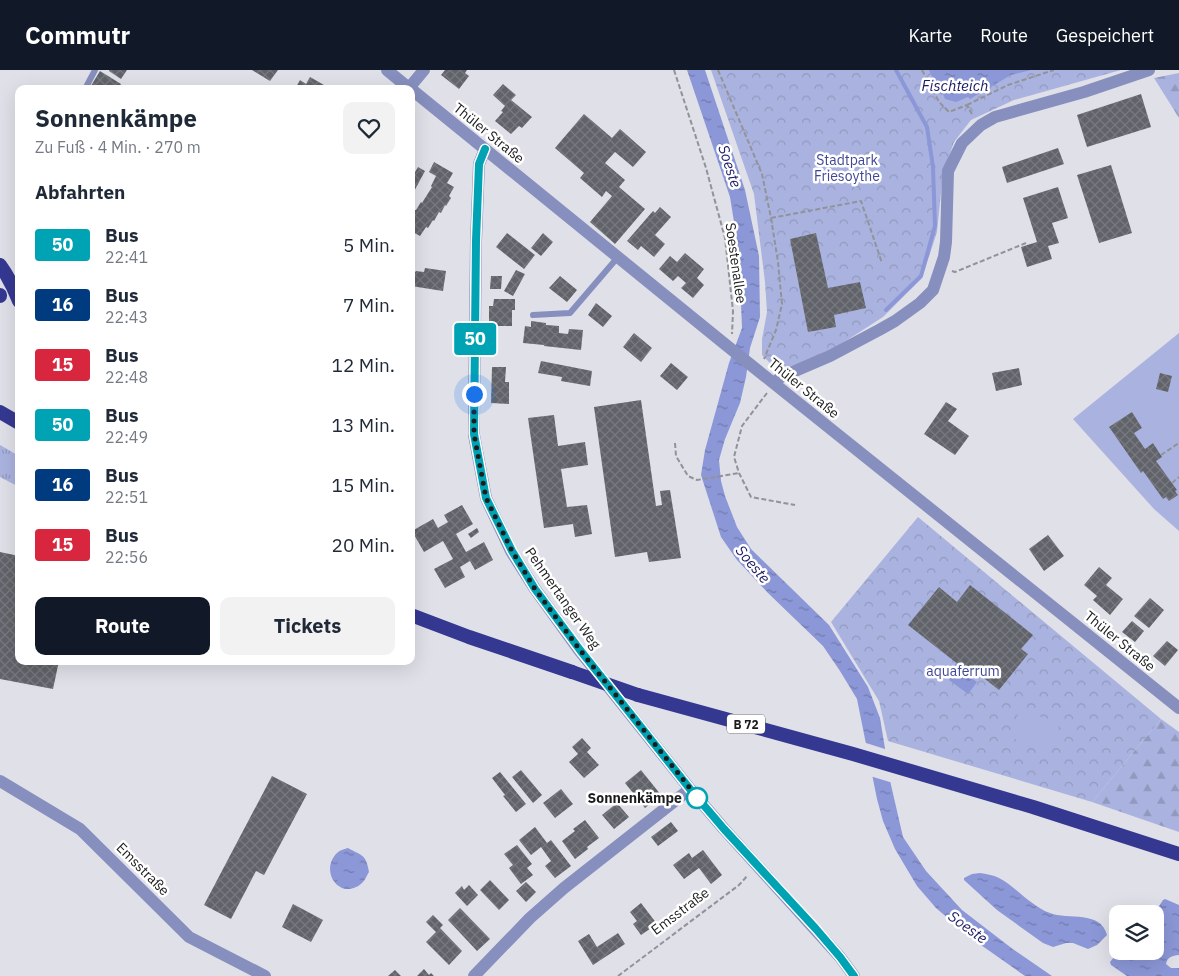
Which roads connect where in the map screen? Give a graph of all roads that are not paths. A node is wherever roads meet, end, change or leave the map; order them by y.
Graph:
1 (95, 70) edge
2 (387, 70) edge
3 (424, 70) edge
4 (1144, 70) edge
5 (86, 85) edge
6 (405, 85) edge
7 (413, 85) edge
8 (415, 93) edge
9 (485, 149) junction
10 (618, 257) junction
11 (0, 265) edge
12 (15, 290) edge
13 (533, 315) dead end
14 (774, 383) junction
15 (0, 412) edge
16 (15, 420) edge
17 (415, 617) edge
18 (1179, 708) edge
19 (0, 781) edge
20 (690, 789) junction
21 (1179, 854) edge
22 (266, 976) edge
23 (474, 976) edge
24 (854, 976) edge

1 - 5 lane
2 - 6 street, Thüler Straße
3 - 7 street
4 - 14 street
8 - 9 street, Thüler Straße
9 - 10 street, Thüler Straße
9 - 20 street, Pehmertanger Weg
10 - 13 lane
10 - 14 street, Thüler Straße
11 - 12 highway
14 - 18 street, Thüler Straße
15 - 16 highway
17 - 21 highway, B 72, bridge
19 - 22 street, Emsstraße
20 - 23 street
20 - 24 street, Pehmertanger Weg

